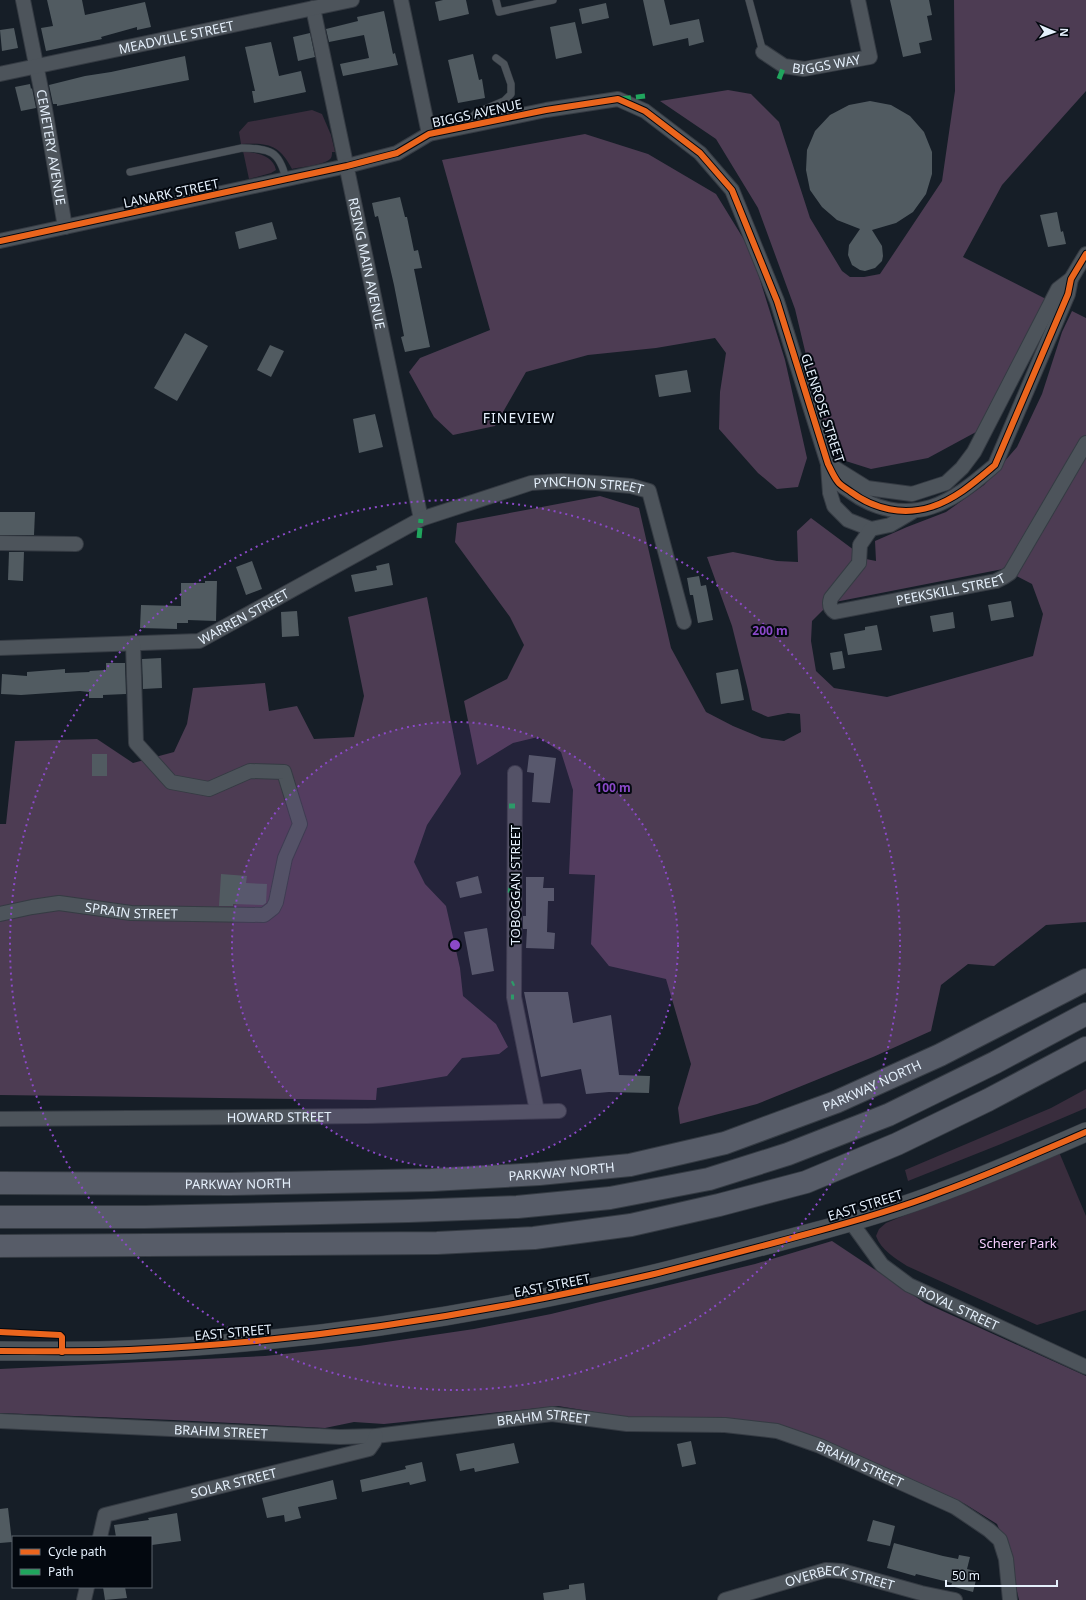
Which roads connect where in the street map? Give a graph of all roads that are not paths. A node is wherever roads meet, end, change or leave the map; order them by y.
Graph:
1 (23, 0) edge
2 (352, 0) edge
3 (401, 0) edge
4 (496, 0) edge
5 (553, 0) edge
6 (749, 0) edge
7 (858, 0) edge
8 (313, 8) junction
9 (763, 52) joint
10 (496, 58) dead end
11 (37, 66) junction
12 (0, 74) edge
13 (618, 99) joint
14 (465, 125) junction
15 (429, 134) junction
16 (347, 166) junction
17 (130, 172) dead end
18 (286, 179) junction
19 (65, 228) junction
20 (0, 241) edge
21 (1086, 254) edge
22 (1071, 279) junction
23 (1086, 443) edge
24 (828, 464) junction
25 (912, 512) junction
26 (421, 519) junction
27 (871, 529) junction
28 (0, 543) edge
29 (76, 544) dead end
30 (684, 622) dead end
31 (133, 643) junction
32 (0, 648) edge
33 (515, 773) dead end
34 (0, 914) edge
35 (1086, 980) edge
36 (1086, 1014) edge
37 (1086, 1048) edge
38 (537, 1111) junction
39 (559, 1111) dead end
40 (0, 1119) edge
41 (1086, 1132) edge
42 (0, 1183) edge
43 (0, 1217) edge
44 (851, 1222) junction
45 (0, 1246) edge
46 (0, 1351) edge
47 (1086, 1367) edge
48 (0, 1421) edge
49 (376, 1436) junction
50 (100, 1536) edge
51 (87, 1588) edge
52 (84, 1600) edge
53 (725, 1600) edge
54 (955, 1600) edge
55 (1010, 1600) edge

1 - 11 street, CEMETERY AVENUE
2 - 8 street, MEADVILLE STREET
3 - 15 street
4 - 5 lane
6 - 9 lane
7 - 9 street, BIGGS WAY
8 - 11 street, MEADVILLE STREET
8 - 16 street, RISING MAIN AVENUE
10 - 14 lane
11 - 12 street, MEADVILLE STREET
11 - 19 street, CEMETERY AVENUE
13 - 14 street, BIGGS AVENUE
13 - 24 street, GLENROSE STREET
14 - 15 street, BIGGS AVENUE
15 - 16 street, BIGGS AVENUE
16 - 18 street, LANARK STREET
16 - 26 street, RISING MAIN AVENUE
17 - 18 lane
18 - 19 street, LANARK STREET
19 - 20 street, LANARK STREET
21 - 22 street
22 - 24 street, GLENROSE STREET
22 - 25 street, GLENROSE STREET
23 - 27 street, PEEKSKILL STREET
24 - 25 street, GLENROSE STREET
24 - 27 street
25 - 27 street
26 - 30 street, PYNCHON STREET
26 - 31 street, WARREN STREET
28 - 29 street
31 - 32 street, WARREN STREET
31 - 34 street, SPRAIN STREET
33 - 38 street, TOBOGGAN STREET
35 - 42 highway, PARKWAY NORTH
36 - 43 highway
37 - 45 highway
38 - 39 street, HOWARD STREET
38 - 40 street, HOWARD STREET
41 - 44 main road, EAST STREET
44 - 46 main road, EAST STREET
44 - 47 street, ROYAL STREET
48 - 49 street, BRAHM STREET
49 - 50 street, SOLAR STREET
49 - 55 street, BRAHM STREET
51 - 52 street
53 - 54 street, OVERBECK STREET

